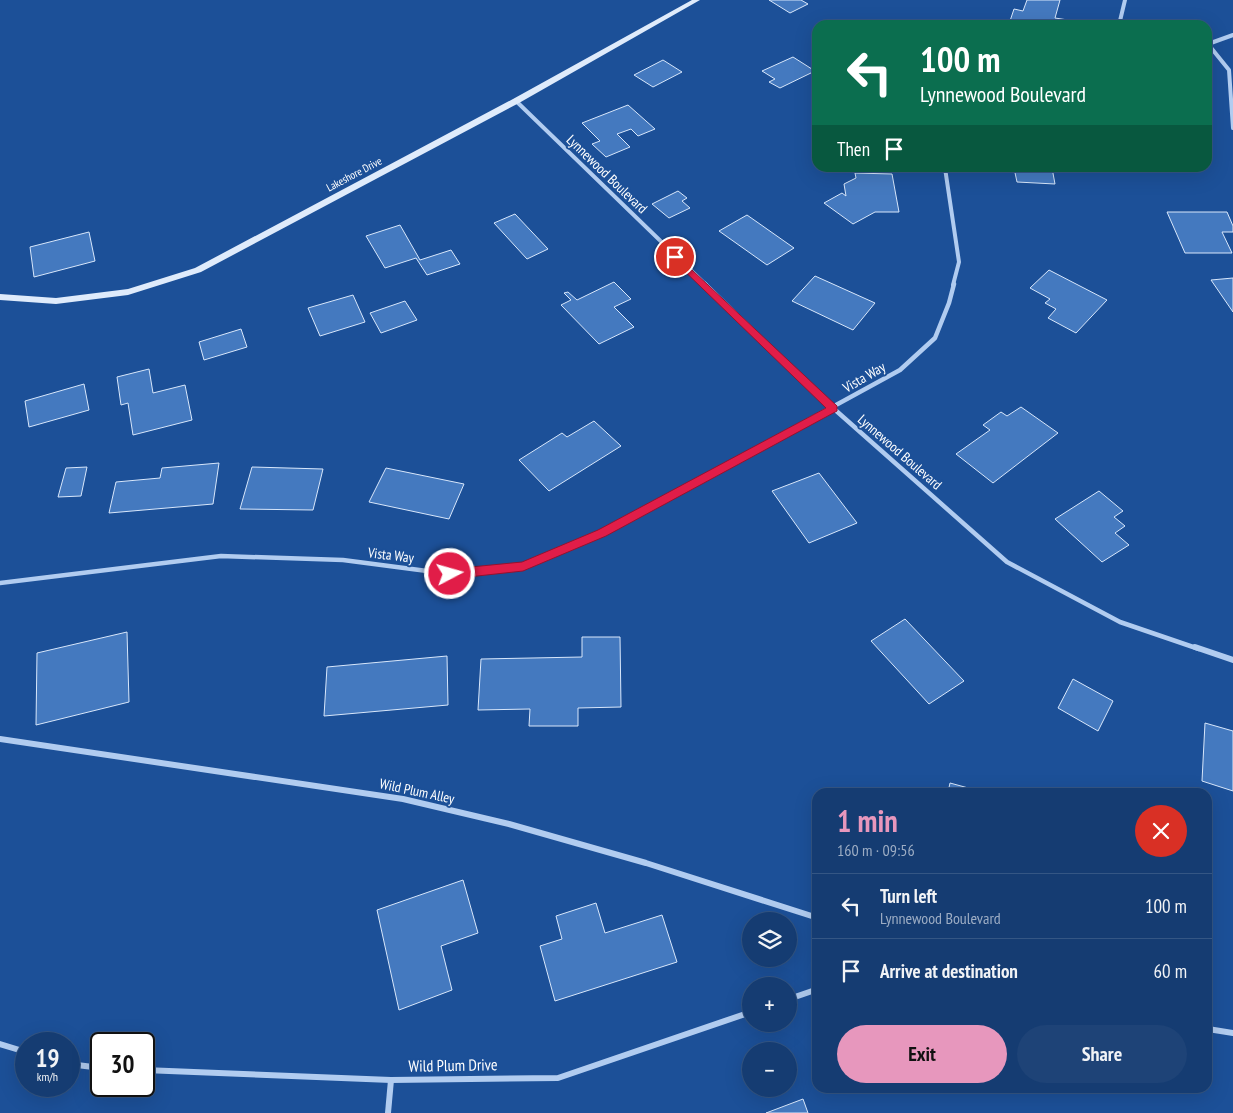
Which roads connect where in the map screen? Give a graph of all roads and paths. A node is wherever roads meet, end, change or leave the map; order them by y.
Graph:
1 (697, 0) edge
2 (1124, 0) edge
3 (1121, 20) edge
4 (1233, 35) edge
5 (1212, 43) edge
6 (1212, 49) edge
7 (516, 101) junction
8 (1233, 128) edge
9 (946, 172) edge
10 (0, 297) edge
11 (833, 408) junction
12 (0, 583) edge
13 (1233, 660) edge
14 (0, 739) edge
15 (812, 916) edge
16 (812, 991) edge
17 (797, 996) edge
18 (742, 1015) edge
19 (1212, 1030) edge
20 (1233, 1033) edge
21 (0, 1044) edge
22 (15, 1049) edge
23 (155, 1070) edge
24 (391, 1080) junction
25 (388, 1113) edge

1 - 7 main road, Lakeshore Drive
2 - 3 street
4 - 5 street
6 - 8 street
7 - 10 main road, Lakeshore Drive
7 - 11 street, Lynnewood Boulevard
9 - 11 street, Vista Way
11 - 12 street, Vista Way
11 - 13 street, Lynnewood Boulevard
14 - 15 street, Wild Plum Alley
16 - 17 street
18 - 24 street, Wild Plum Drive
19 - 20 street
21 - 22 street
23 - 24 street, Wild Plum Drive
24 - 25 street

